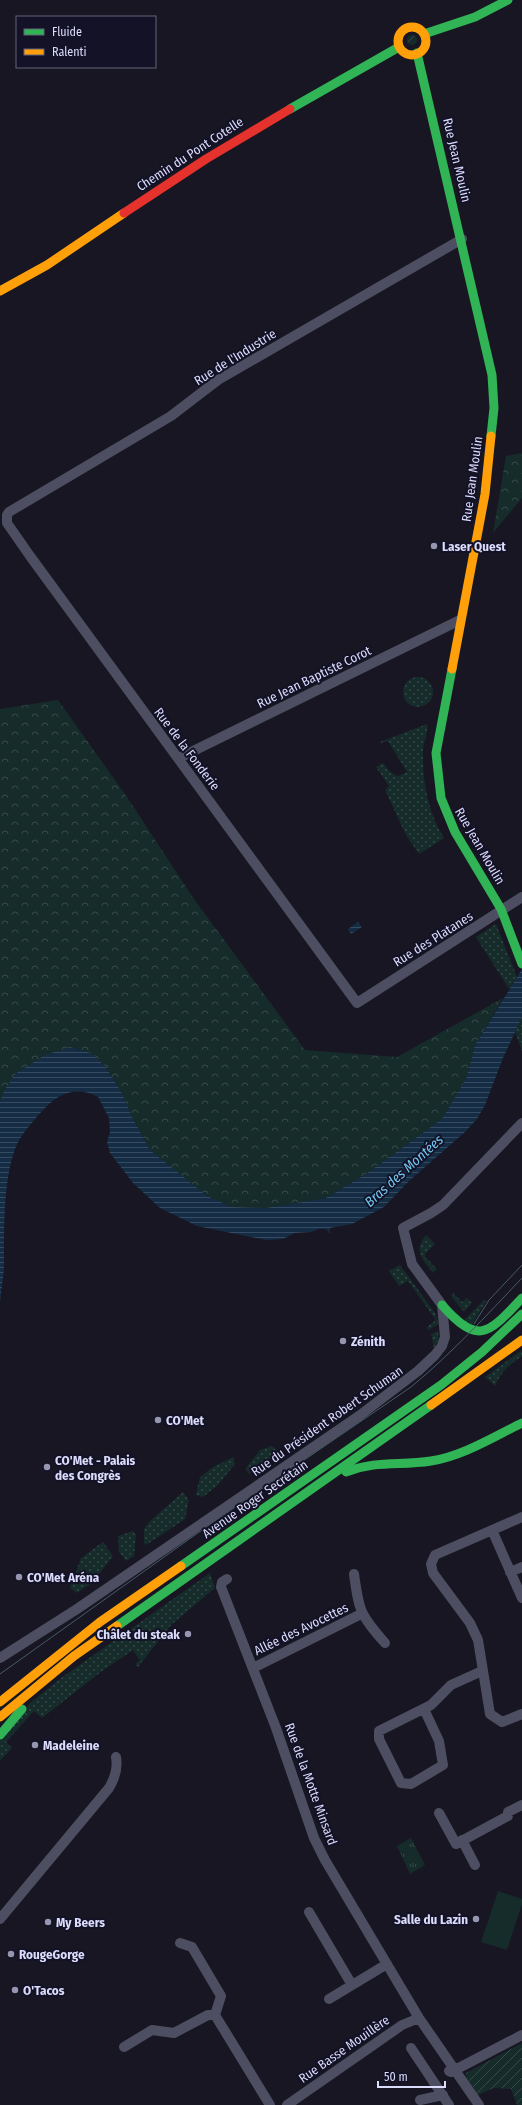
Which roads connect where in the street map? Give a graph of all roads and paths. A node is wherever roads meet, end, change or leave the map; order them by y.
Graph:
1 (508, 0) edge
2 (424, 34) junction
3 (399, 47) junction
4 (417, 54) junction
5 (462, 238) junction
6 (0, 291) edge
7 (3, 513) edge
8 (460, 620) junction
9 (179, 758) junction
10 (522, 897) edge
11 (502, 911) junction
12 (522, 964) edge
13 (357, 1003) joint
14 (522, 1123) edge
15 (522, 1298) edge
16 (442, 1305) junction
17 (522, 1314) edge
18 (522, 1340) edge
19 (522, 1423) edge
20 (322, 1483) junction
21 (522, 1517) edge
22 (492, 1530) junction
23 (203, 1566) junction
24 (522, 1567) edge
25 (510, 1572) junction
26 (354, 1574) dead end
27 (227, 1579) dead end
28 (522, 1598) edge
29 (361, 1614) junction
30 (385, 1643) dead end
31 (0, 1658) edge
32 (253, 1668) junction
33 (482, 1671) junction
34 (0, 1702) edge
35 (424, 1709) junction
36 (522, 1714) edge
37 (0, 1717) edge
38 (0, 1735) edge
39 (116, 1757) dead end
40 (522, 1805) edge
41 (439, 1813) dead end
42 (462, 1840) junction
43 (474, 1865) dead end
44 (309, 1912) dead end
45 (0, 1919) edge
46 (180, 1943) dead end
47 (386, 1964) junction
48 (352, 1984) junction
49 (329, 1999) dead end
50 (215, 2016) junction
51 (419, 2018) junction
52 (402, 2024) junction
53 (522, 2035) edge
54 (124, 2047) dead end
55 (411, 2048) dead end
56 (455, 2070) junction
57 (443, 2095) junction
58 (420, 2100) dead end
59 (270, 2105) edge
60 (287, 2105) edge
61 (448, 2105) edge
62 (479, 2105) edge

1 - 2 main road
2 - 3 main road
2 - 4 main road
3 - 4 main road
3 - 6 main road, Chemin du Pont Cotelle
4 - 5 main road, Rue Jean Moulin
5 - 7 street, Rue de l'Industrie
5 - 8 main road, Rue Jean Moulin
7 - 9 street, Rue de la Fonderie
8 - 9 street, Rue Jean Baptiste Corot
8 - 11 main road, Rue Jean Moulin
9 - 13 street, Rue de la Fonderie
10 - 11 street, Rue des Platanes
11 - 12 main road, Rue Jean Moulin
11 - 13 street, Rue des Platanes
14 - 16 street, Rue du Président Robert Schuman
15 - 16 main road
16 - 31 street, Rue du Président Robert Schuman
17 - 34 main road, Avenue Roger Secrétain
18 - 20 main road, Avenue Roger Secrétain
19 - 20 main road
20 - 23 main road, Avenue Roger Secrétain
21 - 22 street
22 - 25 street
22 - 33 street
23 - 37 main road, Avenue Roger Secrétain
23 - 38 main road
24 - 25 street
25 - 28 street
26 - 29 street, Allée des Avocettes
27 - 32 street, Rue de la Motte Minsard
29 - 30 street, Allée des Avocettes
29 - 32 street, Allée des Avocettes
32 - 47 street, Rue de la Motte Minsard
33 - 35 street
33 - 36 street
35 - 35 street
39 - 45 street
40 - 42 street
41 - 42 street
42 - 43 street
44 - 48 street
46 - 50 street
47 - 48 street
47 - 51 street, Rue de la Motte Minsard
48 - 49 street
50 - 54 street
50 - 59 street
51 - 52 street, Rue Basse Mouillère
51 - 56 street, Rue de la Motte Minsard
52 - 56 street, Rue de la Motte Minsard
52 - 60 street, Rue Basse Mouillère
53 - 56 street
55 - 57 street
56 - 62 street, Rue de la Motte Minsard
57 - 58 street
57 - 61 street

